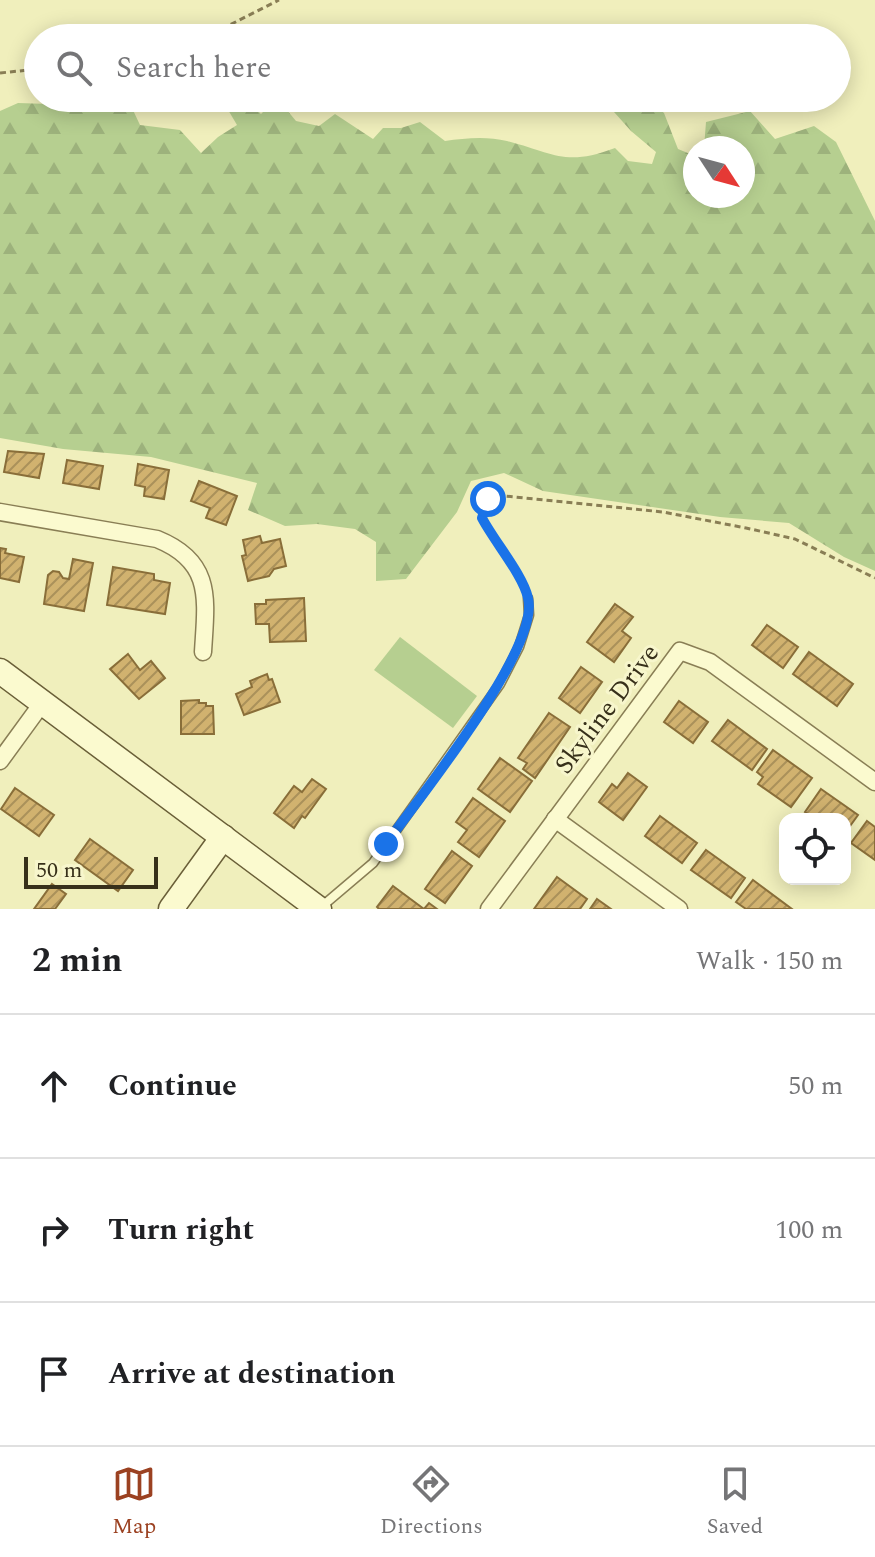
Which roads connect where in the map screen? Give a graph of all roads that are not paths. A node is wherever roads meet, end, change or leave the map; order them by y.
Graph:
1 (0, 512) edge
2 (528, 598) road end
3 (203, 652) dead end
4 (0, 671) edge
5 (43, 702) junction
6 (0, 761) edge
7 (875, 782) edge
8 (555, 819) junction
9 (223, 837) junction
10 (171, 909) edge
11 (319, 909) edge
12 (489, 909) edge
13 (679, 909) edge

1 - 3 street
2 - 11 lane
4 - 5 street
5 - 6 street
5 - 9 street
7 - 8 street, Skyline Drive
8 - 12 street, Skyline Drive
8 - 13 street
9 - 10 street
9 - 11 street

